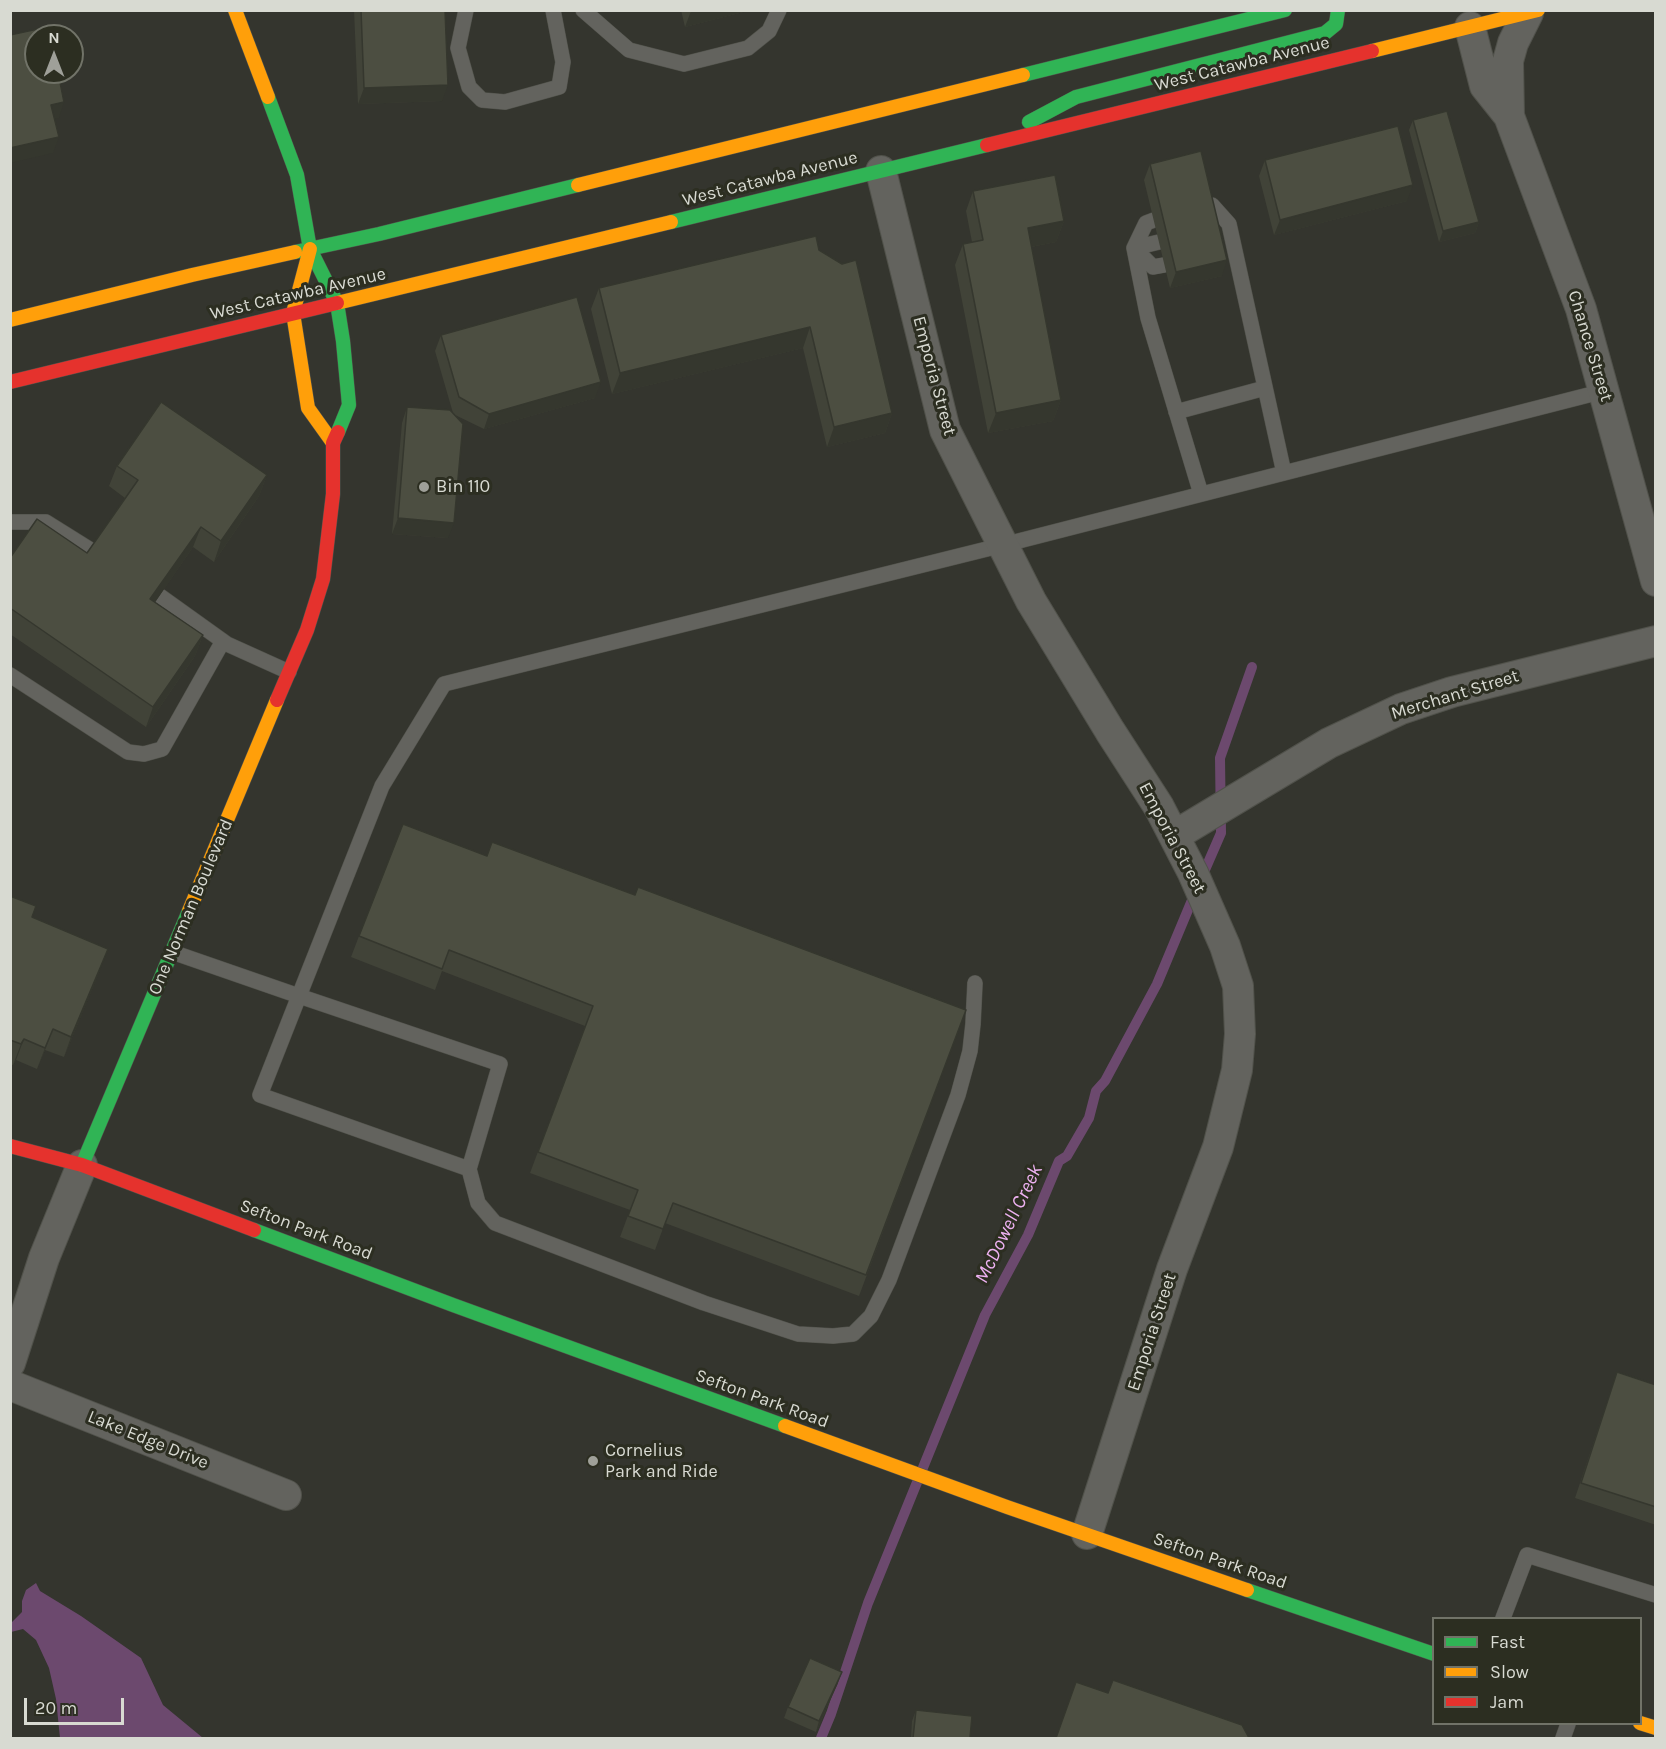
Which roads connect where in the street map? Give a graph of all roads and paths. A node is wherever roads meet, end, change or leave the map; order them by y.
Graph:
1 (235, 10) edge
2 (466, 10) edge
3 (552, 10) edge
4 (584, 10) edge
5 (779, 10) edge
6 (1285, 10) edge
7 (1338, 10) edge
8 (1533, 12) edge
9 (1470, 21) junction
10 (1509, 116) junction
11 (982, 146) junction
12 (881, 171) junction
13 (1205, 207) edge
14 (1154, 220) dead end
15 (1228, 224) junction
16 (1210, 229) edge
17 (1159, 242) dead end
18 (1134, 248) junction
19 (310, 249) junction
20 (1222, 250) edge
21 (1164, 265) dead end
22 (337, 303) junction
23 (293, 313) junction
24 (10, 320) edge
25 (10, 382) edge
26 (1265, 388) junction
27 (1604, 391) junction
28 (1176, 412) junction
29 (333, 443) junction
30 (1284, 473) junction
31 (1201, 494) junction
32 (10, 522) edge
33 (1003, 545) junction
34 (94, 552) edge
35 (1656, 581) edge
36 (160, 596) edge
37 (223, 641) junction
38 (1656, 641) edge
39 (289, 672) junction
40 (10, 675) edge
41 (1174, 836) junction
42 (172, 952) junction
43 (975, 983) dead end
44 (299, 996) junction
45 (10, 1146) edge
46 (82, 1165) junction
47 (469, 1169) junction
48 (10, 1362) edge
49 (10, 1385) edge
50 (286, 1495) dead end
51 (1087, 1534) junction
52 (1656, 1595) edge
53 (1503, 1617) edge
54 (1432, 1653) edge

1 - 19 main road, One Norman Boulevard
2 - 3 lane
4 - 5 lane
6 - 19 main road
7 - 11 main road
8 - 9 main road, West Catawba Avenue
8 - 10 street, Chance Street
9 - 10 street, Chance Street
9 - 11 main road, West Catawba Avenue
10 - 27 street, Chance Street
11 - 12 main road, West Catawba Avenue
12 - 22 main road, West Catawba Avenue
12 - 33 street, Emporia Street
13 - 15 lane
14 - 18 lane
15 - 16 lane
15 - 20 lane
15 - 26 lane
17 - 18 lane
18 - 21 lane
18 - 28 lane
19 - 22 main road, One Norman Boulevard
19 - 23 main road, One Norman Boulevard
19 - 24 main road
22 - 23 main road, West Catawba Avenue
22 - 29 main road, One Norman Boulevard
23 - 25 main road, West Catawba Avenue
23 - 29 main road, One Norman Boulevard
26 - 28 lane
26 - 30 lane
27 - 30 lane
27 - 35 street, Chance Street
28 - 31 lane
29 - 39 main road, One Norman Boulevard
30 - 31 lane
31 - 33 lane
32 - 34 lane
33 - 41 street, Emporia Street
33 - 44 lane
36 - 37 lane
37 - 39 lane
37 - 40 lane
38 - 41 street, Merchant Street
39 - 42 main road, One Norman Boulevard
41 - 51 street, Emporia Street
42 - 44 lane
42 - 46 main road, One Norman Boulevard
43 - 47 lane
44 - 47 lane
44 - 47 lane
45 - 46 main road, Sefton Park Road
46 - 48 street, One Norman Boulevard
46 - 51 main road, Sefton Park Road
49 - 50 street, Lake Edge Drive
51 - 54 main road, Sefton Park Road
52 - 53 lane

